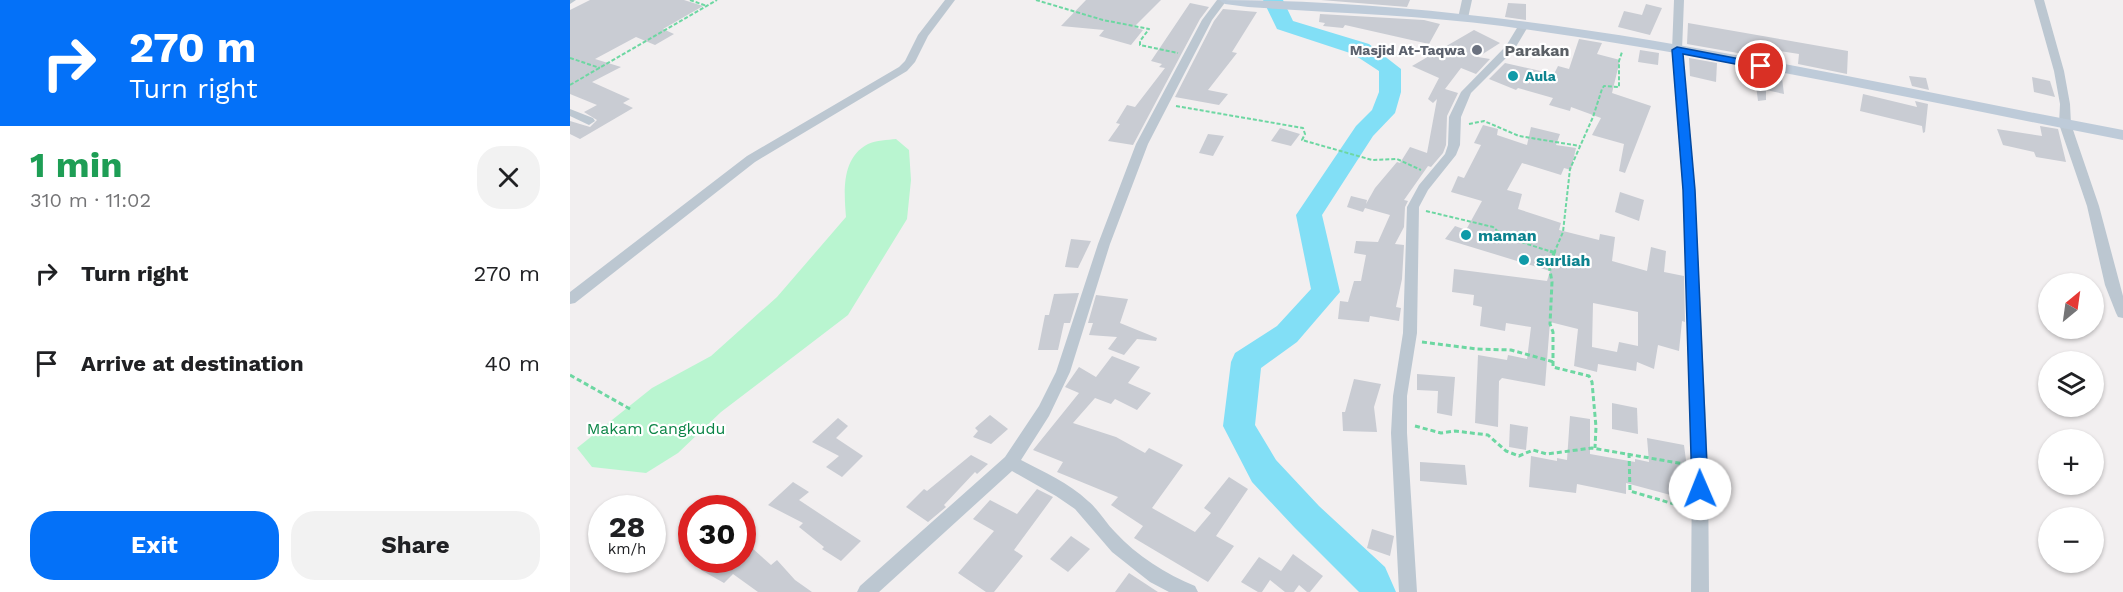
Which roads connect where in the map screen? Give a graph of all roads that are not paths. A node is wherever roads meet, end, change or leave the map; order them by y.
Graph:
1 (950, 0) edge
2 (1223, 0) edge
3 (1467, 0) edge
4 (1679, 0) edge
5 (2039, 0) edge
6 (1463, 18) junction
7 (1524, 25) junction
8 (1677, 50) junction
9 (570, 112) edge
10 (590, 121) dead end
11 (2065, 124) junction
12 (2123, 135) edge
13 (570, 299) edge
14 (2123, 314) edge
15 (1011, 462) junction
16 (866, 592) edge
17 (1189, 592) edge
18 (1408, 592) edge
19 (1700, 592) edge

1 - 13 street
2 - 6 street
2 - 15 street
3 - 6 street
4 - 8 street
5 - 11 street
6 - 7 street
7 - 8 street
7 - 18 street
8 - 11 street
8 - 19 street
9 - 10 street
11 - 12 street
11 - 14 street
15 - 16 street
15 - 17 street

